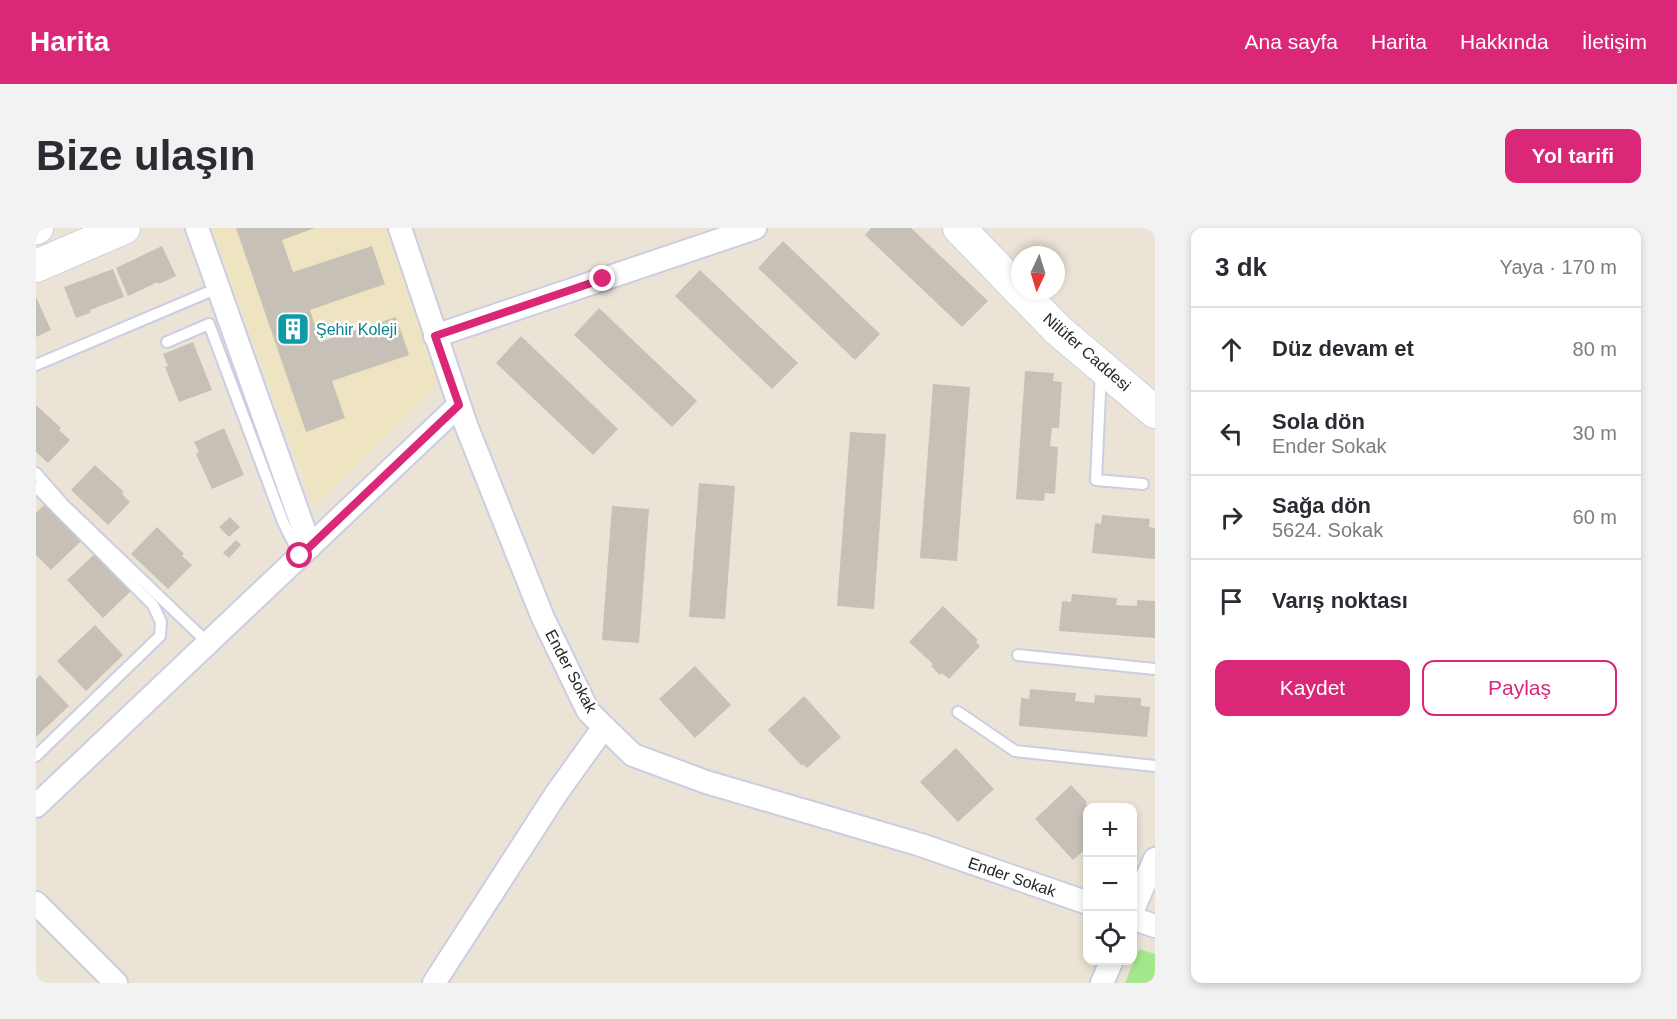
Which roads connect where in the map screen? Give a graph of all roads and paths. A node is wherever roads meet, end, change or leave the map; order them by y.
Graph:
1 (124, 228) edge
2 (197, 228) edge
3 (400, 228) edge
4 (755, 228) edge
5 (959, 228) edge
6 (36, 266) edge
7 (1011, 282) edge
8 (218, 288) junction
9 (1029, 300) edge
10 (435, 336) junction
11 (167, 342) dead end
12 (36, 365) edge
13 (1101, 366) junction
14 (459, 405) junction
15 (1155, 412) edge
16 (36, 473) edge
17 (1143, 484) dead end
18 (36, 487) edge
19 (305, 551) junction
20 (208, 643) junction
21 (1018, 655) dead end
22 (1155, 669) edge
23 (958, 712) dead end
24 (604, 727) junction
25 (36, 756) edge
26 (1155, 766) edge
27 (36, 806) edge
28 (1155, 859) edge
29 (1083, 901) edge
30 (36, 903) edge
31 (1132, 911) edge
32 (1137, 920) edge
33 (1155, 926) edge
34 (1110, 965) edge
35 (116, 983) edge
36 (434, 983) edge
37 (1102, 983) edge

1 - 6 street
2 - 8 street
3 - 10 street, Ender Sokak
4 - 10 street
5 - 7 street, Nilüfer Caddesi
8 - 12 lane
8 - 19 street
9 - 13 street, Nilüfer Caddesi
10 - 14 street, Ender Sokak
11 - 19 lane
13 - 15 street, Nilüfer Caddesi
13 - 17 lane
14 - 19 street
14 - 24 street, Ender Sokak
16 - 20 lane
18 - 25 lane
19 - 20 street
20 - 27 street
21 - 22 lane
23 - 26 lane
24 - 29 street, Ender Sokak
24 - 36 street
28 - 31 street
30 - 35 street
32 - 33 street
34 - 37 street

